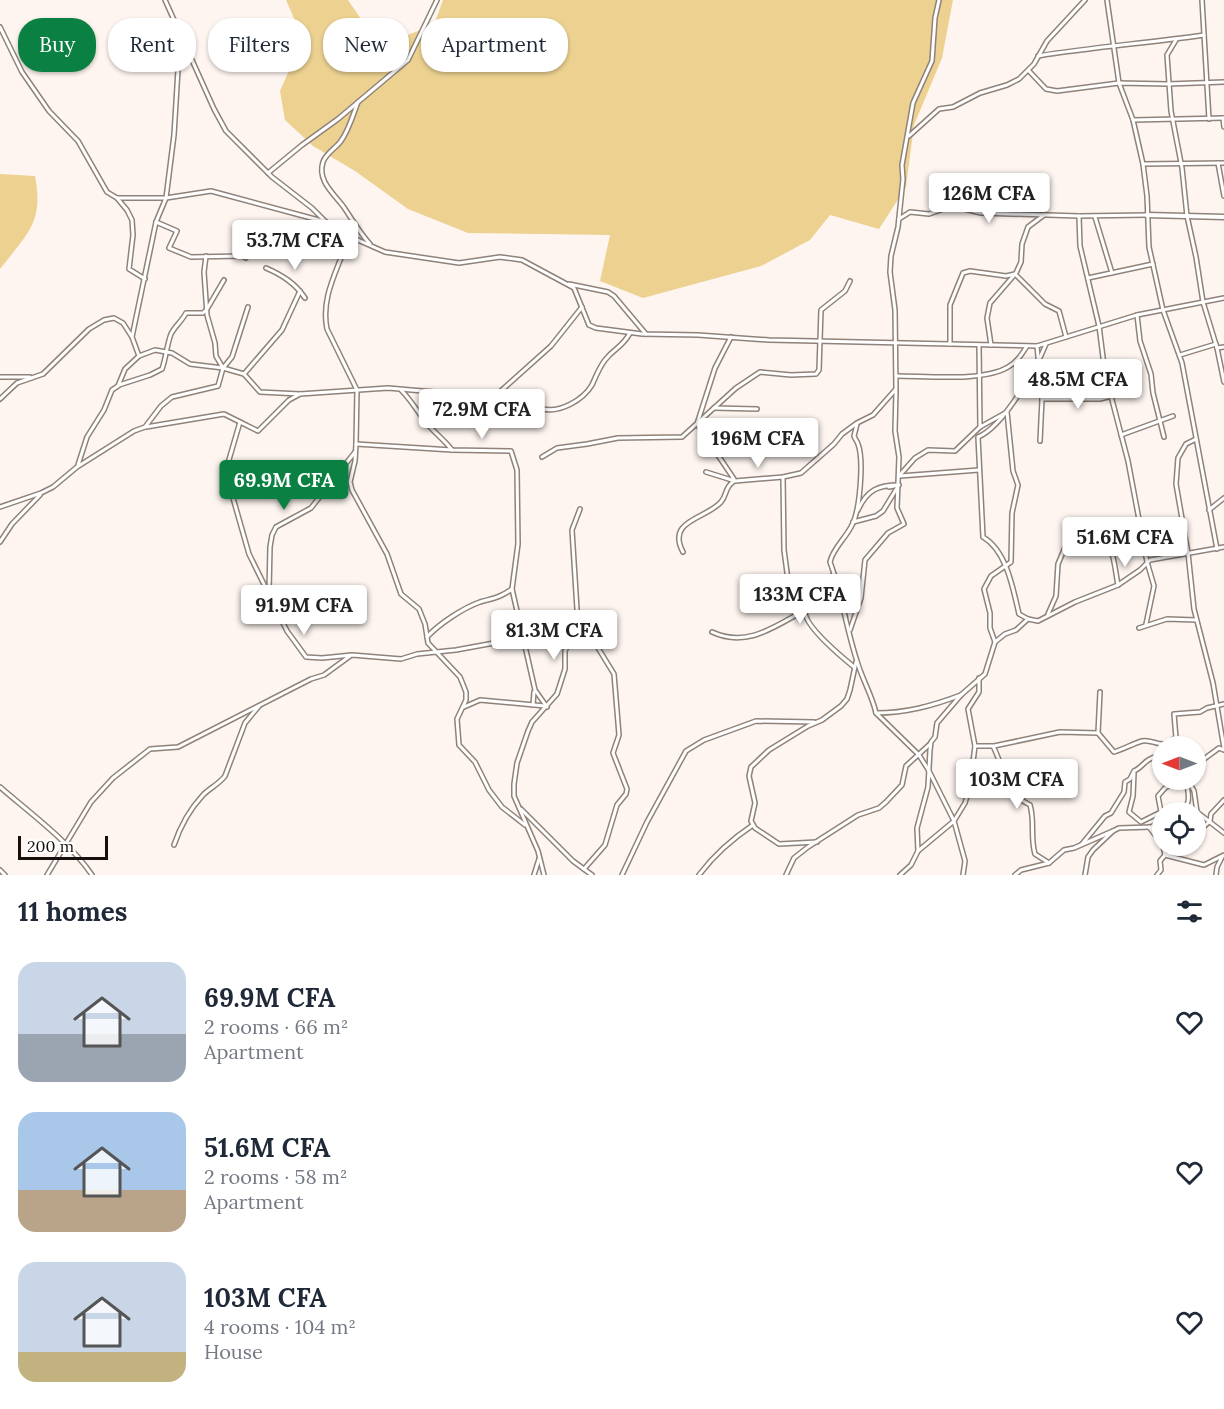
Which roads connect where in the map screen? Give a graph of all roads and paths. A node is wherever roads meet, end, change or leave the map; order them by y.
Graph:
1 (165, 0) edge
2 (437, 0) edge
3 (939, 0) edge
4 (1085, 0) edge
5 (1107, 0) edge
6 (1202, 0) edge
7 (173, 18) edge
8 (0, 27) edge
9 (1204, 35) junction
10 (1176, 40) junction
11 (1114, 47) junction
12 (1038, 56) junction
13 (196, 70) edge
14 (1029, 71) junction
15 (178, 72) edge
16 (1207, 82) junction
17 (1224, 82) edge
18 (1119, 83) junction
19 (1168, 84) junction
20 (359, 100) junction
21 (1209, 118) junction
22 (1223, 118) edge
23 (1133, 120) junction
24 (1173, 121) junction
25 (1224, 127) edge
26 (908, 137) junction
27 (1181, 163) junction
28 (1218, 163) junction
29 (1224, 163) edge
30 (1143, 164) junction
31 (268, 173) junction
32 (1224, 196) edge
33 (117, 198) junction
34 (166, 198) junction
35 (1045, 214) junction
36 (1147, 215) junction
37 (1079, 216) junction
38 (1095, 216) junction
39 (1187, 216) junction
40 (1224, 217) edge
41 (899, 220) junction
42 (156, 222) junction
43 (327, 223) junction
44 (349, 235) junction
45 (371, 245) junction
46 (206, 256) junction
47 (246, 258) dead end
48 (1153, 264) junction
49 (266, 268) dead end
50 (1112, 273) junction
51 (1015, 274) junction
52 (1088, 278) junction
53 (145, 279) junction
54 (224, 280) dead end
55 (850, 281) dead end
56 (567, 284) junction
57 (300, 291) junction
58 (305, 298) dead end
59 (1224, 298) edge
60 (1203, 302) junction
61 (248, 307) dead end
62 (582, 307) junction
63 (207, 309) junction
64 (1163, 310) junction
65 (1137, 315) junction
66 (1099, 326) junction
67 (630, 333) junction
68 (646, 334) junction
69 (132, 337) junction
70 (730, 337) junction
71 (1066, 337) junction
72 (819, 341) junction
73 (895, 342) junction
74 (950, 344) junction
75 (979, 344) junction
76 (1046, 344) junction
77 (991, 345) junction
78 (1027, 346) junction
79 (1037, 346) junction
80 (1216, 346) junction
81 (1224, 347) edge
82 (168, 352) junction
83 (1180, 355) junction
84 (139, 357) junction
85 (1038, 363) junction
86 (223, 368) junction
87 (43, 374) junction
88 (244, 374) junction
89 (897, 376) junction
90 (979, 376) junction
91 (0, 377) edge
92 (1224, 382) edge
93 (118, 386) junction
94 (400, 389) junction
95 (896, 389) junction
96 (357, 390) junction
97 (300, 394) junction
98 (1111, 396) junction
99 (494, 397) junction
100 (0, 399) edge
101 (1042, 399) junction
102 (714, 408) junction
103 (758, 409) dead end
104 (1007, 412) junction
105 (1173, 416) dead end
106 (1161, 421) junction
107 (240, 422) junction
108 (857, 423) junction
109 (697, 424) junction
110 (145, 427) junction
111 (980, 427) junction
112 (1121, 435) junction
113 (1164, 436) dead end
114 (1196, 439) junction
115 (1040, 441) dead end
116 (356, 444) junction
117 (452, 450) junction
118 (356, 451) junction
119 (542, 457) dead end
120 (77, 467) junction
121 (979, 470) junction
122 (706, 472) dead end
123 (898, 476) junction
124 (783, 477) junction
125 (735, 481) junction
126 (898, 486) junction
127 (889, 487) dead end
128 (41, 494) junction
129 (1224, 498) edge
130 (0, 507) edge
131 (580, 509) dead end
132 (1209, 510) junction
133 (856, 515) junction
134 (854, 522) junction
135 (0, 542) edge
136 (1224, 548) edge
137 (1216, 549) junction
138 (683, 552) dead end
139 (1188, 553) junction
140 (1147, 562) junction
141 (1007, 566) junction
142 (834, 574) junction
143 (1118, 585) junction
144 (512, 589) junction
145 (269, 593) junction
146 (805, 610) junction
147 (1047, 616) junction
148 (1028, 619) junction
149 (1196, 620) junction
150 (578, 624) junction
151 (1146, 624) junction
152 (1139, 627) dead end
153 (520, 628) junction
154 (849, 631) junction
155 (712, 632) dead end
156 (427, 637) junction
157 (995, 642) junction
158 (435, 652) junction
159 (352, 655) junction
160 (856, 660) junction
161 (855, 668) junction
162 (980, 678) junction
163 (535, 690) junction
164 (1100, 692) dead end
165 (961, 695) junction
166 (260, 704) junction
167 (1224, 704) edge
168 (533, 705) junction
169 (546, 706) junction
170 (1218, 706) junction
171 (464, 707) junction
172 (876, 713) junction
173 (816, 723) junction
174 (1098, 733) junction
175 (1176, 736) edge
176 (931, 742) junction
177 (1152, 743) edge
178 (975, 746) junction
179 (993, 746) junction
180 (1224, 749) edge
181 (919, 755) junction
182 (1152, 758) edge
183 (1206, 758) edge
184 (929, 771) junction
185 (1134, 771) junction
186 (0, 787) edge
187 (1163, 790) edge
188 (1193, 790) edge
189 (1224, 800) edge
190 (519, 808) junction
191 (954, 821) junction
192 (1210, 821) junction
193 (525, 825) junction
194 (753, 825) junction
195 (1152, 825) edge
196 (1206, 825) edge
197 (1149, 827) junction
198 (1113, 831) junction
199 (1152, 831) edge
200 (1224, 833) edge
201 (817, 842) junction
202 (64, 844) junction
203 (174, 844) dead end
204 (1082, 844) junction
205 (918, 851) junction
206 (1224, 855) edge
207 (1164, 856) edge
208 (1170, 856) edge
209 (539, 857) junction
210 (1049, 863) junction
211 (584, 869) junction
212 (0, 870) edge
213 (5, 875) edge
214 (47, 875) edge
215 (92, 875) edge
216 (534, 875) edge
217 (543, 875) edge
218 (592, 875) edge
219 (622, 875) edge
220 (699, 875) edge
221 (786, 875) edge
222 (900, 875) edge
223 (963, 875) edge
224 (1015, 875) edge
225 (1085, 875) edge
226 (1157, 875) edge
227 (1216, 875) edge

1 - 7 street
2 - 20 street
3 - 26 street
4 - 12 street
5 - 11 street
6 - 9 street
8 - 33 street
9 - 10 street
9 - 16 street
10 - 11 street
10 - 19 street
11 - 12 street
11 - 18 street
12 - 14 street
13 - 31 street
14 - 18 street
14 - 26 street
15 - 34 street
16 - 17 street
16 - 19 street
16 - 21 street
18 - 19 street
18 - 23 street
19 - 24 street
20 - 31 street
20 - 45 street
21 - 22 street
21 - 24 street
22 - 25 street
23 - 24 street
23 - 30 street
24 - 27 street
26 - 41 street
27 - 28 street
27 - 30 street
27 - 39 street
28 - 29 street
28 - 32 street
30 - 36 street
31 - 43 street
33 - 34 street
33 - 53 street
34 - 42 street
34 - 43 street
35 - 37 street
35 - 41 street
35 - 51 street
36 - 38 street
36 - 39 street
36 - 48 street
37 - 38 street
37 - 52 street
38 - 50 street
39 - 40 street
39 - 60 street
41 - 73 street
42 - 46 street
42 - 53 street
43 - 44 street
44 - 45 street
44 - 96 street
45 - 56 street
46 - 47 street
46 - 63 street
48 - 50 street
48 - 64 street
49 - 57 street
50 - 52 street
51 - 71 street
51 - 74 street
51 - 77 street
52 - 66 street
53 - 69 street
54 - 63 street
55 - 72 street
56 - 62 street
56 - 68 street
57 - 58 street
57 - 88 street
59 - 60 street
60 - 64 street
60 - 80 street
61 - 86 street
62 - 67 street
62 - 99 street
63 - 82 street
63 - 86 street
64 - 65 street
64 - 83 street
65 - 66 street
65 - 106 street
66 - 71 street
66 - 98 street
67 - 68 street
67 - 99 street
68 - 70 street
69 - 84 street
69 - 87 street
70 - 72 street
70 - 109 street
71 - 76 street
72 - 73 street
72 - 102 street
73 - 74 street
73 - 89 street
74 - 75 street
75 - 77 street
75 - 90 street
76 - 79 street
76 - 85 street
77 - 78 street
78 - 79 street
78 - 90 street
79 - 85 street
80 - 81 street
80 - 83 street
80 - 92 street
82 - 84 street
82 - 86 street
82 - 93 street
83 - 114 street
84 - 93 street
85 - 101 street
85 - 104 street
86 - 88 street
86 - 110 street
87 - 91 street
87 - 100 street
88 - 97 street
89 - 90 street
89 - 95 street
90 - 111 street
93 - 120 street
94 - 96 street
94 - 99 street
94 - 117 street
95 - 108 street
95 - 123 street
96 - 97 street
96 - 116 street
97 - 107 street
98 - 101 street
98 - 112 street
101 - 115 street
102 - 103 street
102 - 109 street
104 - 111 street
104 - 121 street
104 - 141 street
105 - 106 street
106 - 112 street
106 - 113 street
107 - 110 street
107 - 145 street
108 - 124 street
108 - 133 street
109 - 119 street
109 - 125 street
110 - 120 street
111 - 123 street
112 - 140 street
114 - 132 street
114 - 139 street
116 - 117 street
116 - 118 street
117 - 144 street
118 - 145 street
118 - 156 street
120 - 128 street
121 - 123 street
121 - 141 street
122 - 125 street
123 - 126 street
124 - 125 street
124 - 146 street
125 - 138 street
126 - 127 street
126 - 133 street
126 - 134 street
126 - 154 street
128 - 130 street
128 - 135 street
129 - 132 street
131 - 150 street
132 - 137 street
133 - 134 street
134 - 142 street
136 - 137 street
137 - 139 street
139 - 140 street
139 - 149 street
140 - 143 street
140 - 151 street
141 - 148 street
141 - 157 street
142 - 146 street
142 - 154 street
143 - 147 street
143 - 147 street
144 - 153 street
144 - 156 street
145 - 159 street
146 - 155 street
146 - 161 street
147 - 148 street
148 - 157 street
149 - 151 street
149 - 170 street
150 - 169 street
150 - 211 street
151 - 152 street
153 - 158 street
153 - 163 street
154 - 160 street
156 - 158 street
157 - 162 street
158 - 159 street
158 - 171 street
159 - 166 street
160 - 161 street
160 - 172 street
161 - 173 street
162 - 165 street
162 - 178 street
163 - 168 street
163 - 169 street
164 - 174 street
165 - 172 street
165 - 176 street
166 - 202 street
166 - 203 street
167 - 170 street
168 - 169 street
168 - 171 street
169 - 190 street
170 - 175 street
170 - 180 street
171 - 193 street
172 - 181 street
173 - 194 street
173 - 219 street
174 - 177 street
174 - 179 street
176 - 181 street
176 - 184 street
178 - 179 street
178 - 191 street
179 - 210 street
180 - 183 street
181 - 184 street
181 - 201 street
182 - 185 street
184 - 191 street
184 - 205 street
185 - 187 street
185 - 204 street
186 - 202 street
188 - 192 street
189 - 192 street
190 - 193 street
190 - 211 street
191 - 205 street
191 - 223 street
192 - 196 street
192 - 200 street
193 - 209 street
194 - 201 street
194 - 220 street
195 - 197 street
197 - 198 street
197 - 199 street
198 - 204 street
198 - 225 street
201 - 221 street
202 - 214 street
202 - 215 street
204 - 210 street
205 - 222 street
206 - 208 street
206 - 227 street
207 - 226 street
209 - 216 street
209 - 217 street
210 - 224 street
211 - 218 street
212 - 213 street

